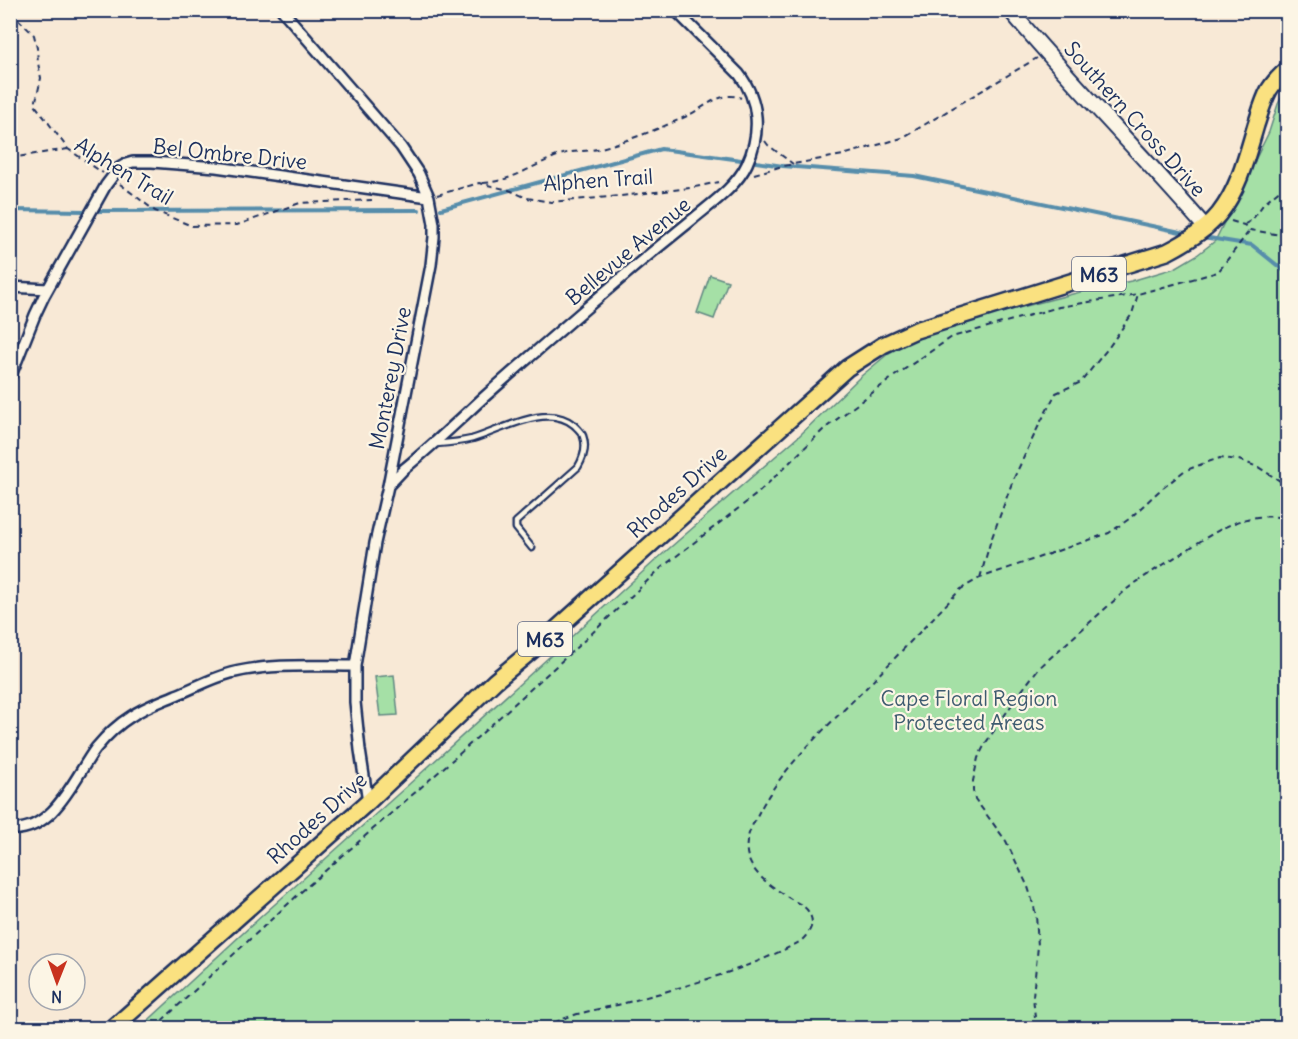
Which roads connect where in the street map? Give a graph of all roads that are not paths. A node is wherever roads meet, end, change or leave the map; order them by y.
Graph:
1 (282, 10) edge
2 (675, 10) edge
3 (1011, 10) edge
4 (1287, 69) edge
5 (429, 198) junction
6 (1196, 234) junction
7 (10, 287) edge
8 (48, 289) junction
9 (10, 378) edge
10 (432, 445) junction
11 (388, 486) junction
12 (532, 548) dead end
13 (355, 666) junction
14 (368, 802) junction
15 (10, 829) edge
16 (113, 1029) edge

1 - 5 street, Monterey Drive
2 - 10 street, Bellevue Avenue
3 - 6 street, Southern Cross Drive
4 - 6 main road, Rhodes Drive / M63
5 - 8 street, Bel Ombre Drive
5 - 11 street, Monterey Drive
6 - 14 main road, Rhodes Drive / M63
7 - 8 street
8 - 9 street, Bel Ombre Drive
10 - 11 street, Bellevue Avenue
10 - 12 lane
11 - 13 street, Monterey Drive
13 - 14 street, Monterey Drive
13 - 15 street
14 - 16 main road, Rhodes Drive / M63

